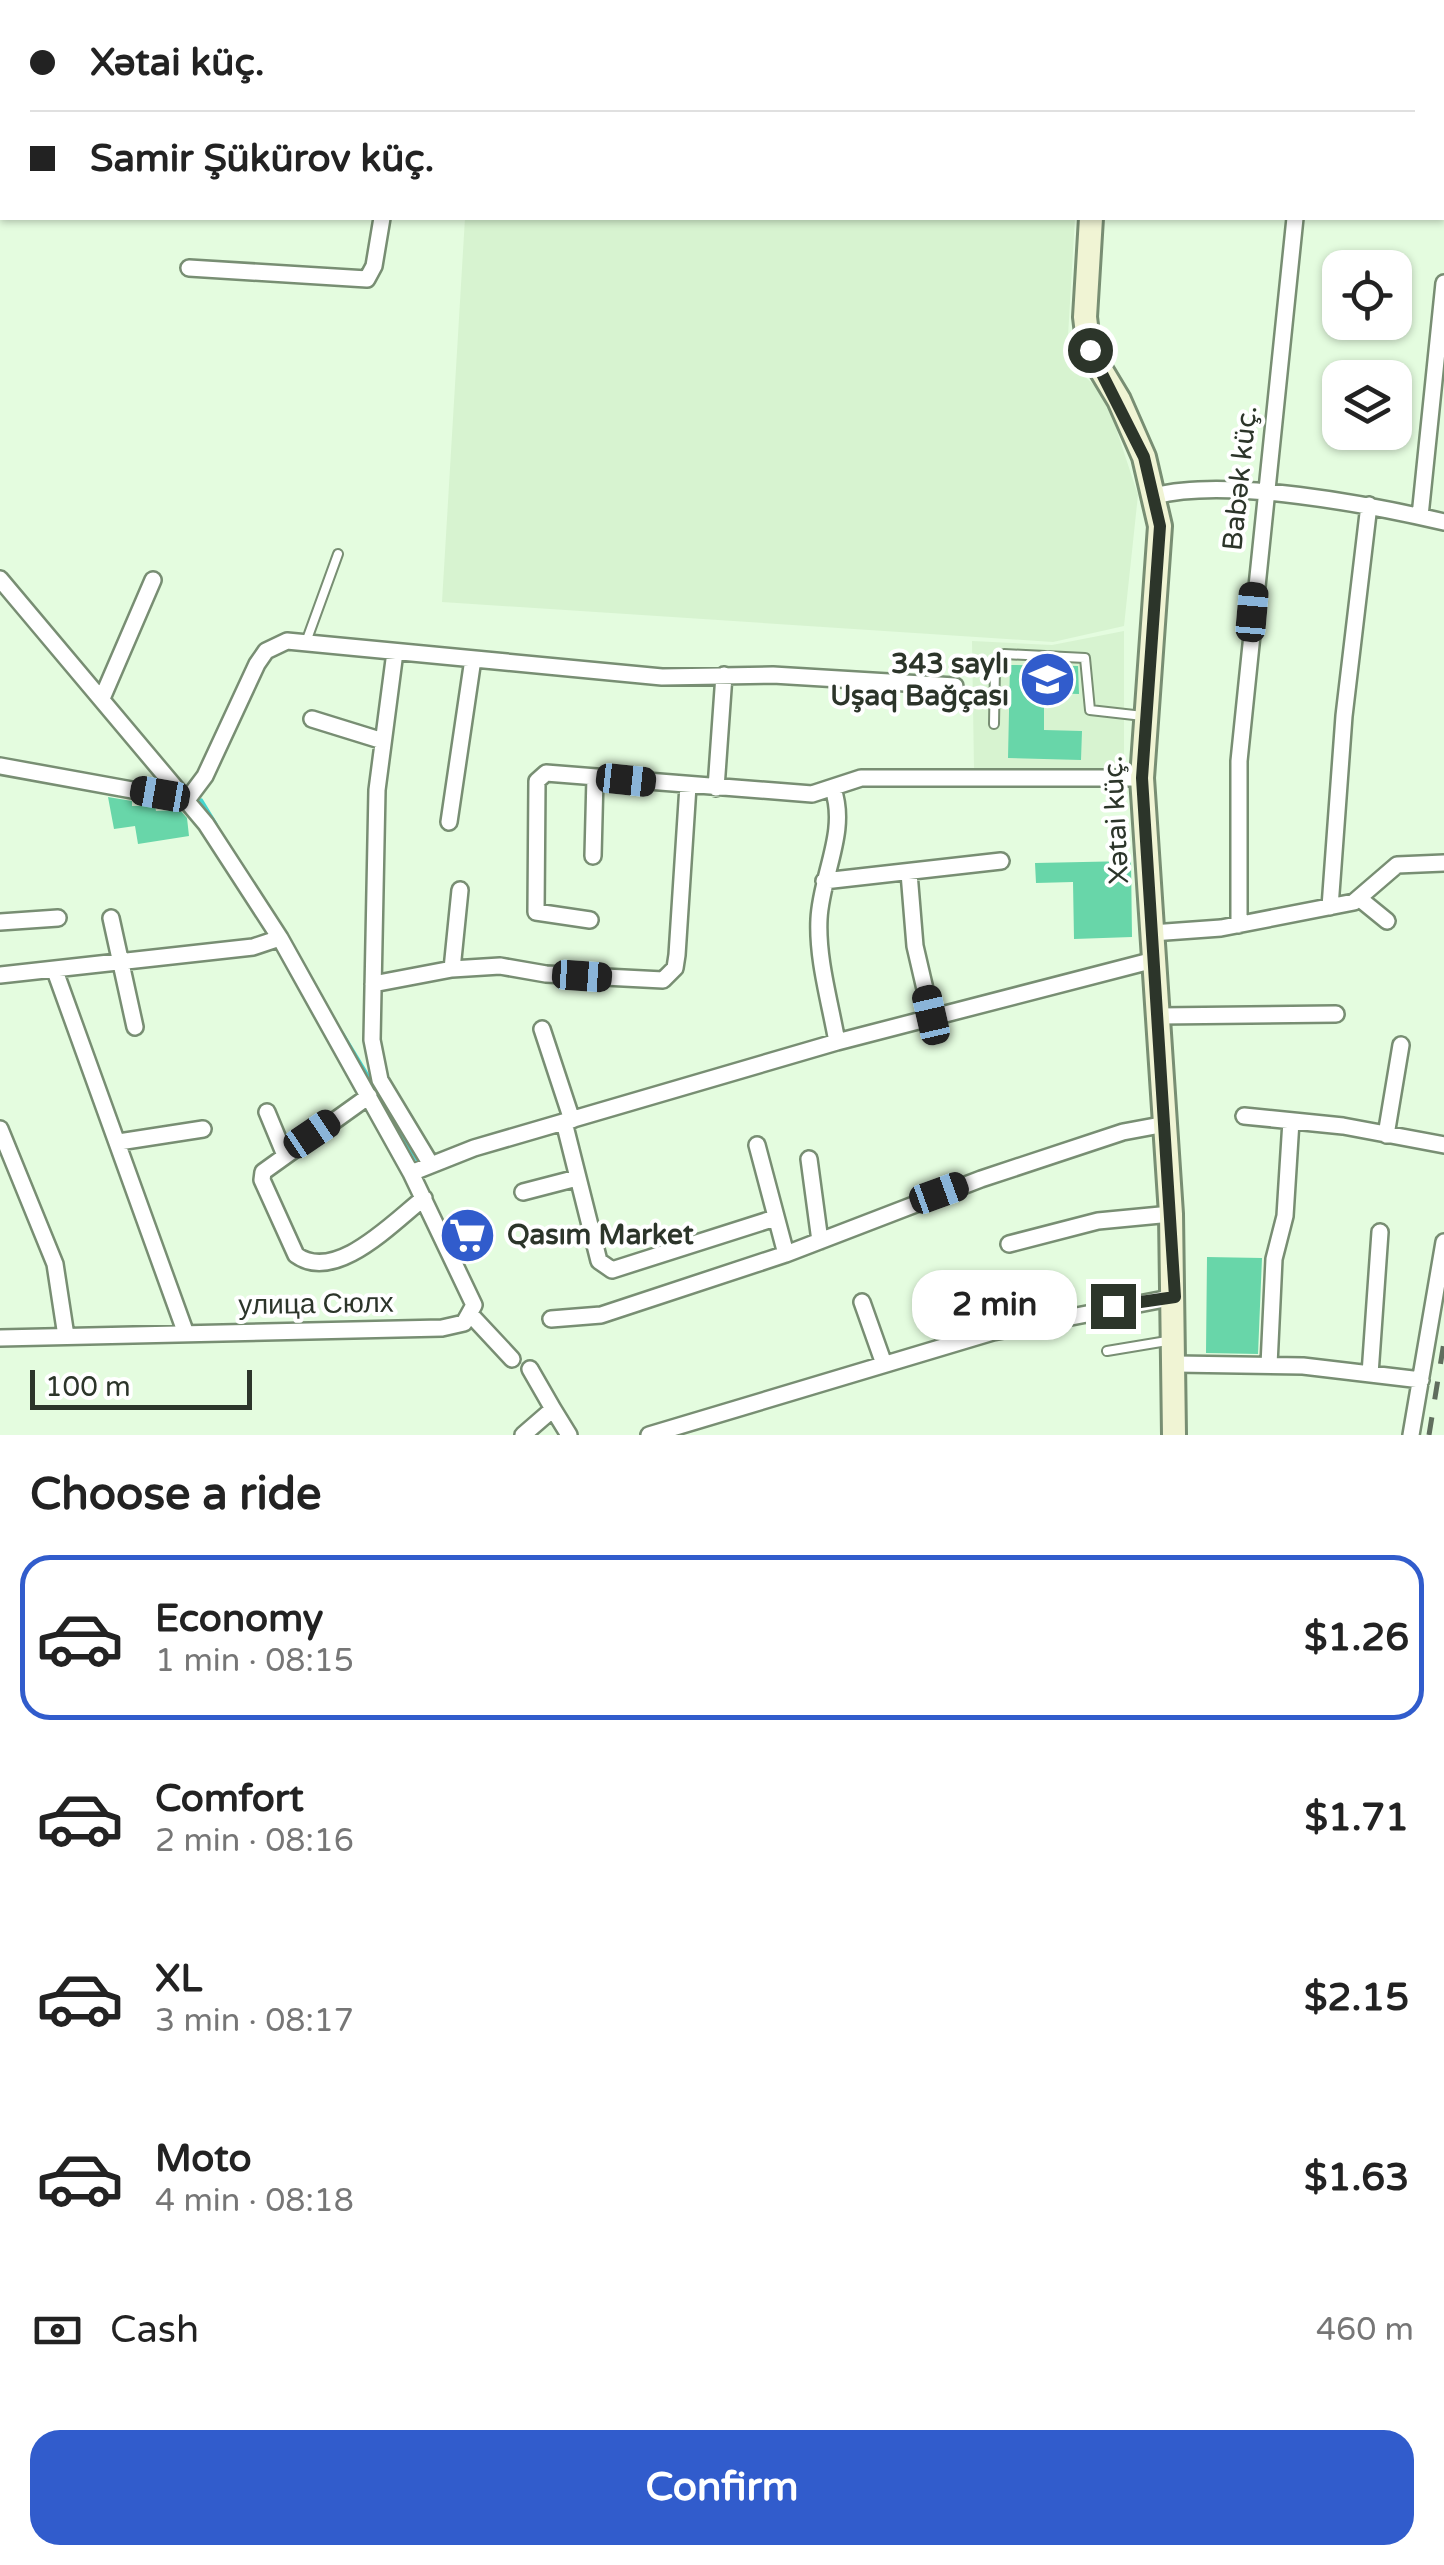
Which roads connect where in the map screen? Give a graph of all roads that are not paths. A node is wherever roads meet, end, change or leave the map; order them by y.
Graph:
1 (248, 0) edge
2 (259, 0) edge
3 (382, 220) edge
4 (1090, 220) edge
5 (1295, 220) edge
6 (189, 268) dead end
7 (1444, 283) edge
8 (1263, 494) junction
9 (1155, 496) junction
10 (1369, 505) junction
11 (1420, 516) junction
12 (1444, 522) edge
13 (338, 554) dead end
14 (0, 579) edge
15 (153, 580) dead end
16 (306, 642) junction
17 (395, 652) junction
18 (473, 658) junction
19 (724, 675) junction
20 (955, 686) dead end
21 (103, 696) junction
22 (1143, 716) junction
23 (312, 719) dead end
24 (994, 724) dead end
25 (384, 741) junction
26 (0, 766) edge
27 (596, 777) junction
28 (1142, 778) junction
29 (688, 786) junction
30 (716, 788) junction
31 (833, 789) junction
32 (187, 800) junction
33 (449, 822) dead end
34 (593, 856) dead end
35 (1001, 860) dead end
36 (1444, 863) edge
37 (909, 873) junction
38 (824, 881) junction
39 (460, 890) dead end
40 (1360, 899) junction
41 (1330, 907) junction
42 (58, 918) dead end
43 (110, 918) dead end
44 (590, 920) dead end
45 (1387, 921) dead end
46 (0, 922) edge
47 (1240, 925) junction
48 (1152, 933) junction
49 (280, 938) junction
50 (1154, 960) junction
51 (119, 964) junction
52 (452, 969) junction
53 (54, 971) junction
54 (0, 976) edge
55 (373, 984) junction
56 (1336, 1014) dead end
57 (931, 1015) junction
58 (1159, 1016) junction
59 (135, 1027) dead end
60 (542, 1029) dead end
61 (838, 1042) junction
62 (1401, 1044) dead end
63 (369, 1096) junction
64 (267, 1112) dead end
65 (1244, 1116) dead end
66 (568, 1121) junction
67 (1292, 1121) junction
68 (1166, 1124) junction
69 (0, 1129) edge
70 (203, 1130) dead end
71 (1386, 1135) junction
72 (119, 1142) junction
73 (1444, 1145) edge
74 (757, 1146) dead end
75 (284, 1154) junction
76 (809, 1159) dead end
77 (6, 1160) edge
78 (430, 1163) junction
79 (411, 1173) junction
80 (577, 1178) junction
81 (522, 1192) dead end
82 (424, 1198) junction
83 (1171, 1214) junction
84 (775, 1218) junction
85 (1380, 1232) dead end
86 (820, 1240) junction
87 (1444, 1242) edge
88 (1008, 1244) dead end
89 (786, 1254) junction
90 (987, 1284) dead end
91 (1175, 1297) junction
92 (862, 1302) dead end
93 (472, 1315) junction
94 (551, 1320) dead end
95 (184, 1331) junction
96 (994, 1332) junction
97 (66, 1336) junction
98 (0, 1338) edge
99 (1176, 1340) junction
100 (1108, 1351) dead end
101 (512, 1359) dead end
102 (884, 1364) junction
103 (1176, 1364) junction
104 (1270, 1365) junction
105 (530, 1369) dead end
106 (1370, 1374) junction
107 (1420, 1380) junction
108 (553, 1408) junction
109 (523, 1435) edge
110 (568, 1435) edge
111 (649, 1435) edge
112 (1174, 1435) edge
113 (1410, 1435) edge

1 - 2 street
3 - 6 street
4 - 9 street, Xətai küç.
5 - 8 street, Babək küç.
7 - 11 street
8 - 9 street
8 - 10 street
8 - 47 street, Babək küç.
9 - 22 street, Xətai küç.
10 - 11 street
10 - 41 street
11 - 12 street
13 - 16 lane
14 - 21 street
15 - 21 street
16 - 17 street
16 - 32 street
17 - 18 street
17 - 25 street
18 - 19 street
18 - 33 street
19 - 20 street
19 - 30 street
21 - 32 street
22 - 24 lane
22 - 28 street, Xətai küç.
23 - 25 street
25 - 55 street
26 - 32 street
27 - 29 street
27 - 34 street
27 - 44 street
28 - 31 street
28 - 48 street, Xətai küç.
29 - 30 street
29 - 52 street
30 - 31 street
31 - 38 street
32 - 49 street
35 - 37 street
36 - 40 street
37 - 38 street
37 - 57 street
38 - 61 street
39 - 52 street
40 - 41 street
40 - 45 street
41 - 47 street
42 - 46 street
43 - 51 street
47 - 48 street
48 - 50 street, Xətai küç.
49 - 51 street
49 - 63 street
50 - 57 street
50 - 58 street, Xətai küç.
51 - 53 street
51 - 59 street
52 - 55 street
53 - 54 street
53 - 72 street
55 - 78 street
56 - 58 street
57 - 61 street
58 - 68 street, Xətai küç.
60 - 66 street
61 - 66 street
62 - 71 street
63 - 75 street
63 - 79 street
64 - 75 street
65 - 67 street
66 - 78 street
66 - 80 street
67 - 71 street
67 - 104 street
68 - 83 street, Xətai küç.
68 - 86 street
69 - 77 street
70 - 72 street
71 - 73 street
72 - 95 street
74 - 84 street
75 - 82 street
76 - 86 street
77 - 97 street
78 - 79 street
79 - 82 street
80 - 81 street
80 - 84 street
82 - 93 street
83 - 88 street
83 - 91 street, Xətai küç.
84 - 89 street
85 - 106 street
86 - 89 street
87 - 107 street
89 - 94 street
90 - 96 street
91 - 96 street
91 - 99 street, Xətai küç.
92 - 102 street
93 - 95 street, улица Сюлх
93 - 101 street
95 - 97 street, улица Сюлх
96 - 102 street
97 - 98 street, улица Сюлх
99 - 100 lane
99 - 103 street, Xətai küç.
102 - 111 street
103 - 104 street
103 - 112 street, Xətai küç.
104 - 106 street
105 - 108 street
106 - 107 street
107 - 113 street
108 - 109 street
108 - 110 street

